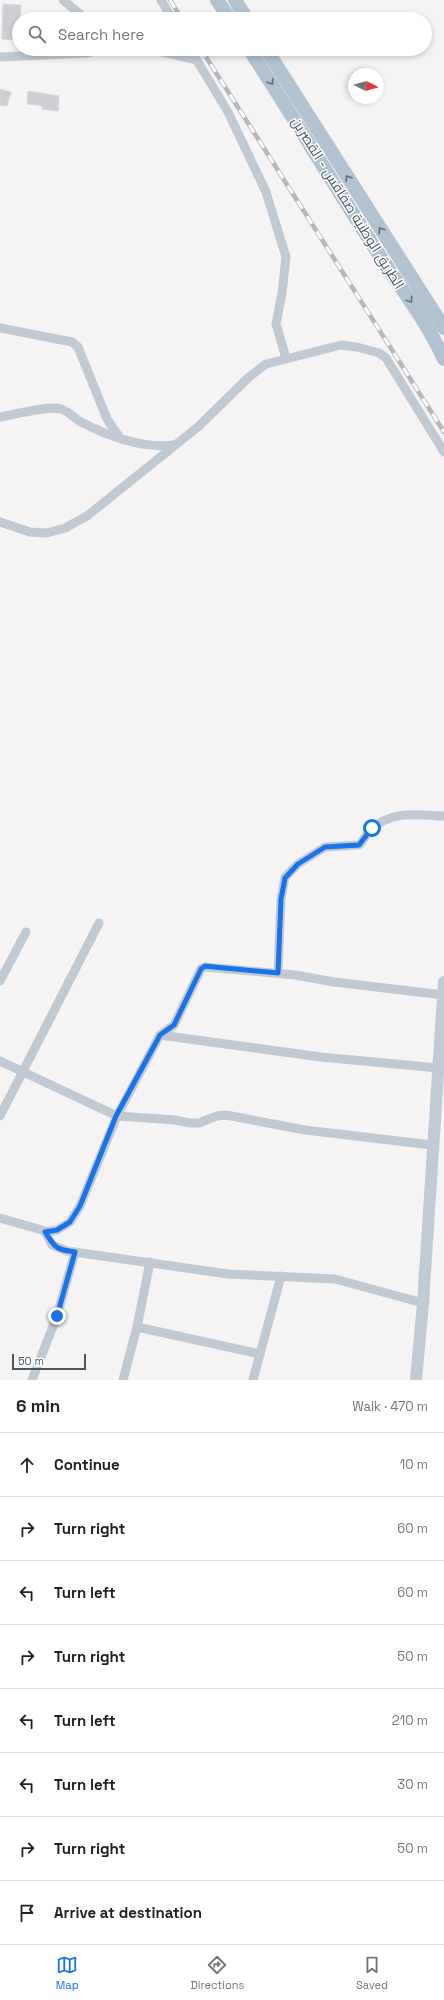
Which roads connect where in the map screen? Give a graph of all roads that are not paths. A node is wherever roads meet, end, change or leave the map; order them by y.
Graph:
1 (63, 0) edge
2 (161, 0) edge
3 (218, 0) edge
4 (235, 0) edge
5 (78, 12) edge
6 (168, 12) edge
7 (226, 12) edge
8 (243, 12) edge
9 (22, 56) edge
10 (180, 56) edge
11 (194, 56) edge
12 (254, 56) edge
13 (270, 56) edge
14 (0, 57) edge
15 (197, 60) junction
16 (317, 140) junction
17 (0, 328) edge
18 (444, 328) edge
19 (286, 358) junction
20 (444, 359) edge
21 (0, 417) edge
22 (120, 438) junction
23 (176, 444) junction
24 (444, 452) edge
25 (0, 522) edge
26 (444, 816) edge
27 (99, 923) dead end
28 (26, 932) dead end
29 (278, 973) junction
30 (0, 982) edge
31 (444, 982) edge
32 (444, 995) edge
33 (160, 1035) junction
34 (441, 1055) edge
35 (0, 1061) edge
36 (438, 1068) junction
37 (23, 1072) junction
38 (0, 1116) edge
39 (116, 1116) junction
40 (432, 1146) junction
41 (0, 1218) edge
42 (45, 1232) junction
43 (75, 1252) junction
44 (150, 1262) junction
45 (281, 1276) junction
46 (423, 1303) junction
47 (137, 1327) junction
48 (260, 1354) junction
49 (32, 1380) edge
50 (123, 1380) edge
51 (253, 1380) edge
52 (416, 1380) edge

1 - 5 street
2 - 6 street
3 - 7 main road
4 - 8 main road
9 - 14 street
10 - 15 street
11 - 15 street
12 -> 16 main road, الطريق الوطنية صفاقس - القصرين
13 - 16 main road, الطريق الوطنية صفاقس - القصرين
15 - 19 street
18 -> 16 main road, الطريق الوطنية صفاقس - القصرين
16 -> 20 main road, الطريق الوطنية صفاقس - القصرين
17 - 22 street
19 - 23 street
19 - 24 street
21 - 22 street
22 - 23 street
23 - 25 street
26 - 29 street
27 - 37 street
28 - 30 street
29 - 32 street
29 - 33 street
31 - 32 main road
32 - 34 main road
33 - 36 street
33 - 39 street
34 - 36 main road
35 - 37 street
36 - 40 main road
37 - 38 street
37 - 39 street
39 - 40 street
39 - 42 street
40 - 46 main road
41 - 42 street
42 - 43 street
43 - 44 street
43 - 49 street
44 - 45 street
44 - 47 street
45 - 46 street
45 - 48 street
46 - 52 main road
47 - 48 street
47 - 50 street
48 - 51 street

